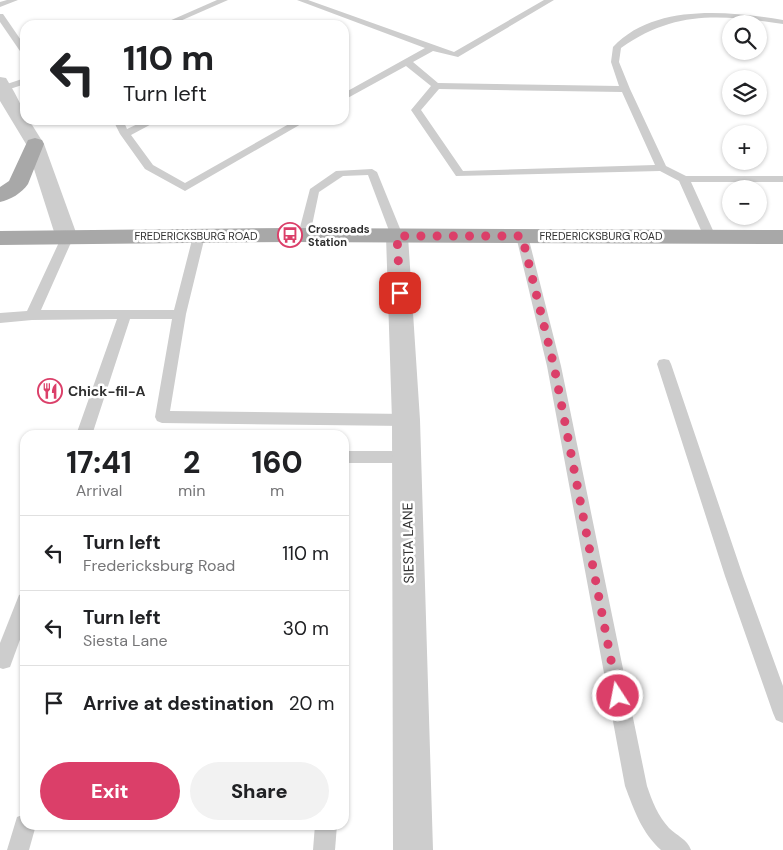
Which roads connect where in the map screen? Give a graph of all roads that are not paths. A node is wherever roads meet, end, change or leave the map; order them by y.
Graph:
1 (14, 0) edge
2 (224, 0) edge
3 (301, 0) edge
4 (550, 0) edge
5 (0, 5) edge
6 (0, 16) edge
7 (176, 20) edge
8 (783, 22) edge
9 (20, 45) edge
10 (432, 48) junction
11 (407, 62) junction
12 (20, 83) edge
13 (2, 85) edge
14 (436, 86) junction
15 (624, 88) junction
16 (349, 94) edge
17 (20, 120) edge
18 (23, 125) edge
19 (120, 125) edge
20 (144, 125) edge
21 (294, 125) edge
22 (125, 134) junction
23 (35, 144) junction
24 (662, 168) junction
25 (783, 179) edge
26 (684, 180) junction
27 (0, 196) edge
28 (304, 235) junction
29 (199, 236) junction
30 (397, 236) junction
31 (522, 236) junction
32 (710, 237) junction
33 (783, 237) edge
34 (0, 238) edge
35 (67, 238) junction
36 (125, 314) junction
37 (179, 314) junction
38 (32, 316) junction
39 (0, 318) edge
40 (664, 364) dead end
41 (406, 420) junction
42 (86, 430) edge
43 (349, 457) edge
44 (406, 457) junction
45 (20, 615) edge
46 (18, 620) junction
47 (0, 634) edge
48 (3, 660) dead end
49 (783, 713) edge
50 (24, 830) edge
51 (326, 830) edge
52 (18, 850) edge
53 (324, 850) edge
54 (413, 850) edge
55 (680, 850) edge

1 - 5 lane
2 - 7 lane
3 - 10 lane
4 - 10 lane
6 - 9 lane
8 - 15 lane
10 - 11 lane
11 - 14 lane
11 - 16 lane
12 - 13 lane
13 - 17 street
14 - 15 lane
14 - 24 lane
15 - 24 lane
18 - 23 street
19 - 22 lane
20 - 22 lane
21 - 22 lane
23 - 27 main road
23 - 35 street
24 - 26 lane
25 - 26 lane
26 - 32 lane
28 - 29 main road, FREDERICKSBURG ROAD
28 - 30 main road, FREDERICKSBURG ROAD
28 - 30 lane
29 - 35 main road, FREDERICKSBURG ROAD
29 - 37 lane
30 - 31 main road, FREDERICKSBURG ROAD
30 - 41 street, SIESTA LANE
31 - 32 main road, FREDERICKSBURG ROAD
31 - 55 lane
32 - 33 main road, FREDERICKSBURG ROAD
34 - 35 main road, FREDERICKSBURG ROAD
35 - 38 lane
36 - 37 lane
36 - 38 lane
36 - 42 lane
37 - 41 lane
38 - 39 lane
40 - 49 lane
41 - 44 street, SIESTA LANE
43 - 44 lane
44 - 54 street, SIESTA LANE
45 - 46 lane
46 - 47 lane
46 - 48 lane
50 - 52 lane
51 - 53 lane

